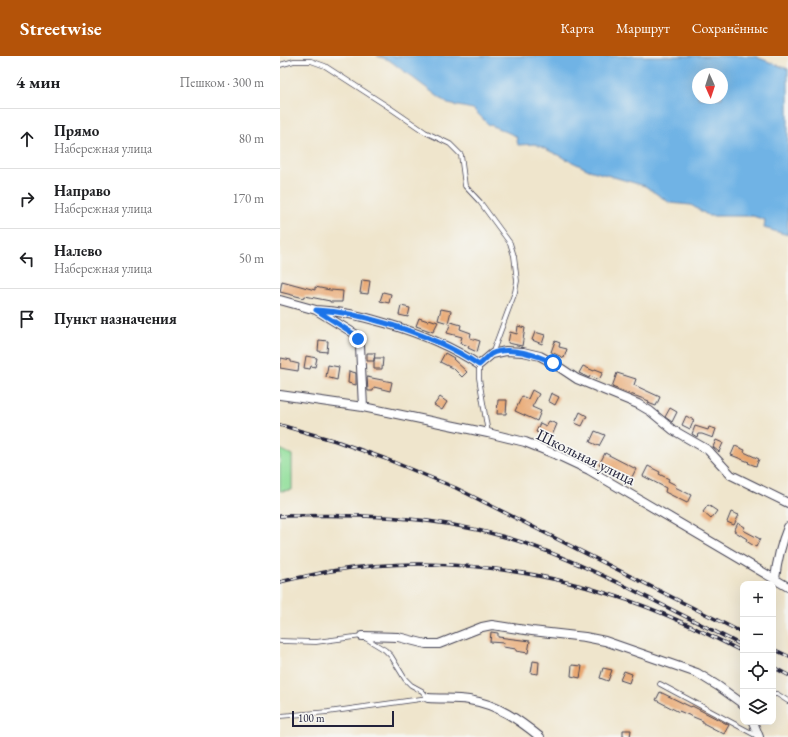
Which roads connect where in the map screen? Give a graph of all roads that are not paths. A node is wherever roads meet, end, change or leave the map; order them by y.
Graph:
1 (280, 64) edge
2 (280, 300) edge
3 (316, 310) junction
4 (492, 354) junction
5 (479, 365) junction
6 (280, 395) edge
7 (363, 407) junction
8 (488, 433) junction
9 (788, 503) edge
10 (788, 527) edge
11 (775, 579) junction
12 (788, 587) edge
13 (362, 636) junction
14 (280, 641) edge
15 (660, 684) dead end
16 (776, 694) edge
17 (428, 698) junction
18 (788, 701) edge
19 (740, 702) edge
20 (280, 716) edge
21 (754, 725) edge
22 (540, 737) edge
23 (758, 737) edge

1 - 4 lane
2 - 3 street
3 - 5 street
3 - 7 street
4 - 5 street
4 - 9 street
5 - 8 lane
6 - 7 street, Школьная улица
7 - 8 street, Школьная улица
8 - 11 street, Школьная улица
10 - 11 street
11 - 12 street, Школьная улица
13 - 14 lane
13 - 17 lane
13 - 19 street
15 - 23 lane
16 - 18 lane
17 - 20 lane
17 - 22 street
21 - 23 street

